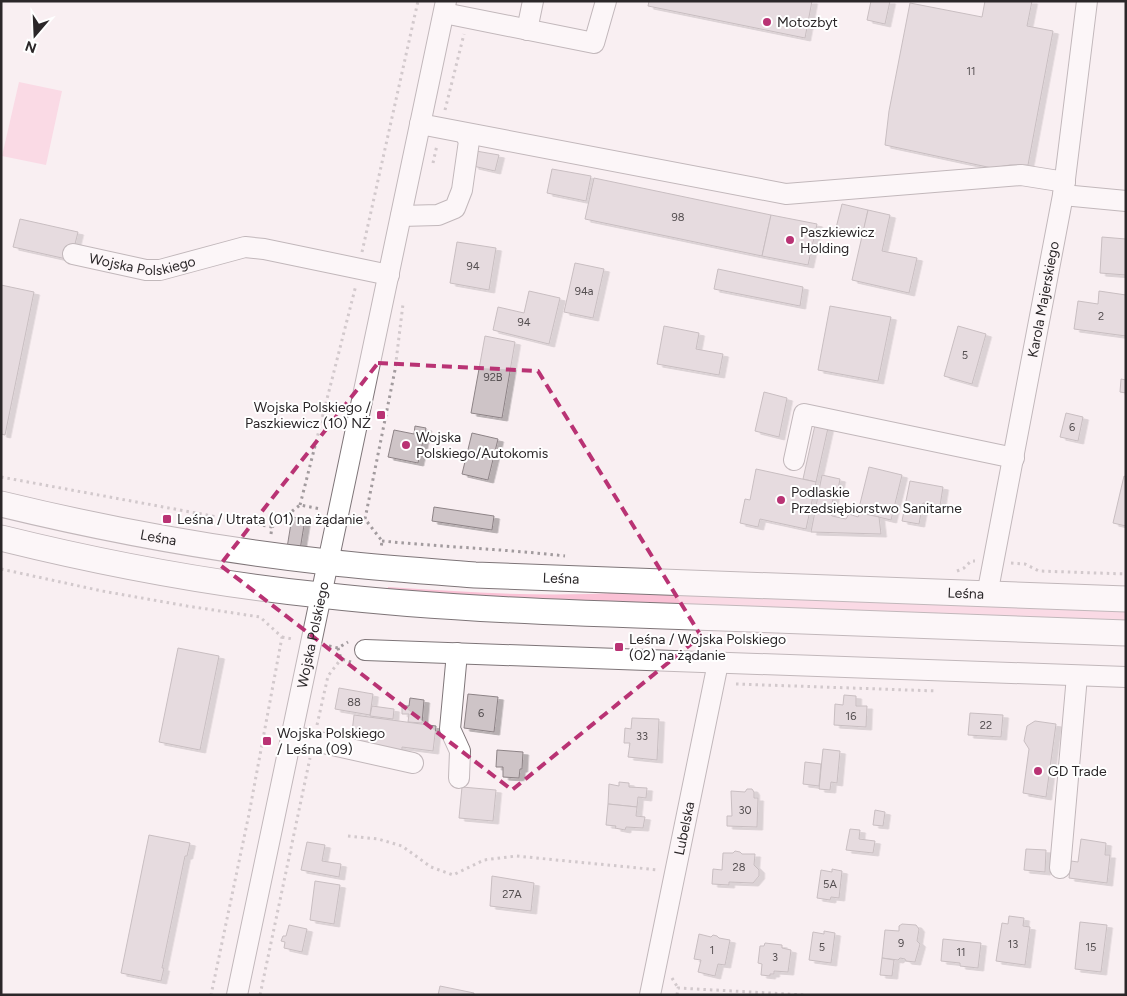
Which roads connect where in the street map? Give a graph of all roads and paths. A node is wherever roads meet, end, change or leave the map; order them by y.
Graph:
1 (533, 1) edge
2 (606, 1) edge
3 (1086, 1) edge
4 (445, 7) edge
5 (468, 18) junction
6 (527, 30) junction
7 (420, 124) junction
8 (441, 128) junction
9 (466, 134) junction
10 (432, 167) dead end
11 (1064, 188) junction
12 (1126, 201) edge
13 (401, 216) junction
14 (73, 254) dead end
15 (388, 275) junction
16 (404, 301) dead end
17 (1014, 458) junction
18 (794, 460) dead end
19 (1, 477) edge
20 (1, 504) edge
21 (364, 518) dead end
22 (272, 527) dead end
23 (1, 538) edge
24 (328, 563) junction
25 (1, 568) edge
26 (987, 595) junction
27 (321, 596) junction
28 (1126, 599) edge
29 (1126, 633) edge
30 (365, 650) dead end
31 (457, 653) junction
32 (341, 659) dead end
33 (718, 663) junction
34 (1077, 676) junction
35 (1126, 677) edge
36 (292, 736) junction
37 (314, 740) junction
38 (413, 763) dead end
39 (459, 778) dead end
40 (348, 836) dead end
41 (1060, 868) dead end
42 (675, 872) junction
43 (211, 995) edge
44 (237, 995) edge
45 (260, 995) edge
46 (650, 995) edge
47 (677, 995) edge
48 (805, 995) edge

1 - 6 street
2 - 6 street
3 - 11 street, Karola Majerskiego
4 - 5 street
4 - 7 street, Wojska Polskiego
5 - 6 street
5 - 8 path
7 - 8 street
7 - 13 street, Wojska Polskiego
8 - 9 street
8 - 10 path
9 - 11 street
9 - 13 street
11 - 12 street
11 - 17 street, Karola Majerskiego
13 - 15 street, Wojska Polskiego
14 - 15 street, Wojska Polskiego
15 - 24 street, Wojska Polskiego
16 - 21 path
17 - 18 street
17 - 26 street, Karola Majerskiego
19 - 22 path
20 - 24 main road, Leśna
23 - 27 main road
24 - 26 main road, Leśna
24 - 27 street, Wojska Polskiego
25 - 43 path
26 - 28 main road, Leśna
27 - 29 main road
27 - 36 street, Wojska Polskiego
30 - 31 street
31 - 33 street
31 - 39 street
32 - 37 path
33 - 34 street
33 - 42 street, Lubelska
34 - 35 street
34 - 41 street
36 - 37 street
36 - 44 street, Wojska Polskiego
37 - 38 street
37 - 45 path
40 - 42 path
42 - 46 street, Lubelska
47 - 48 path

